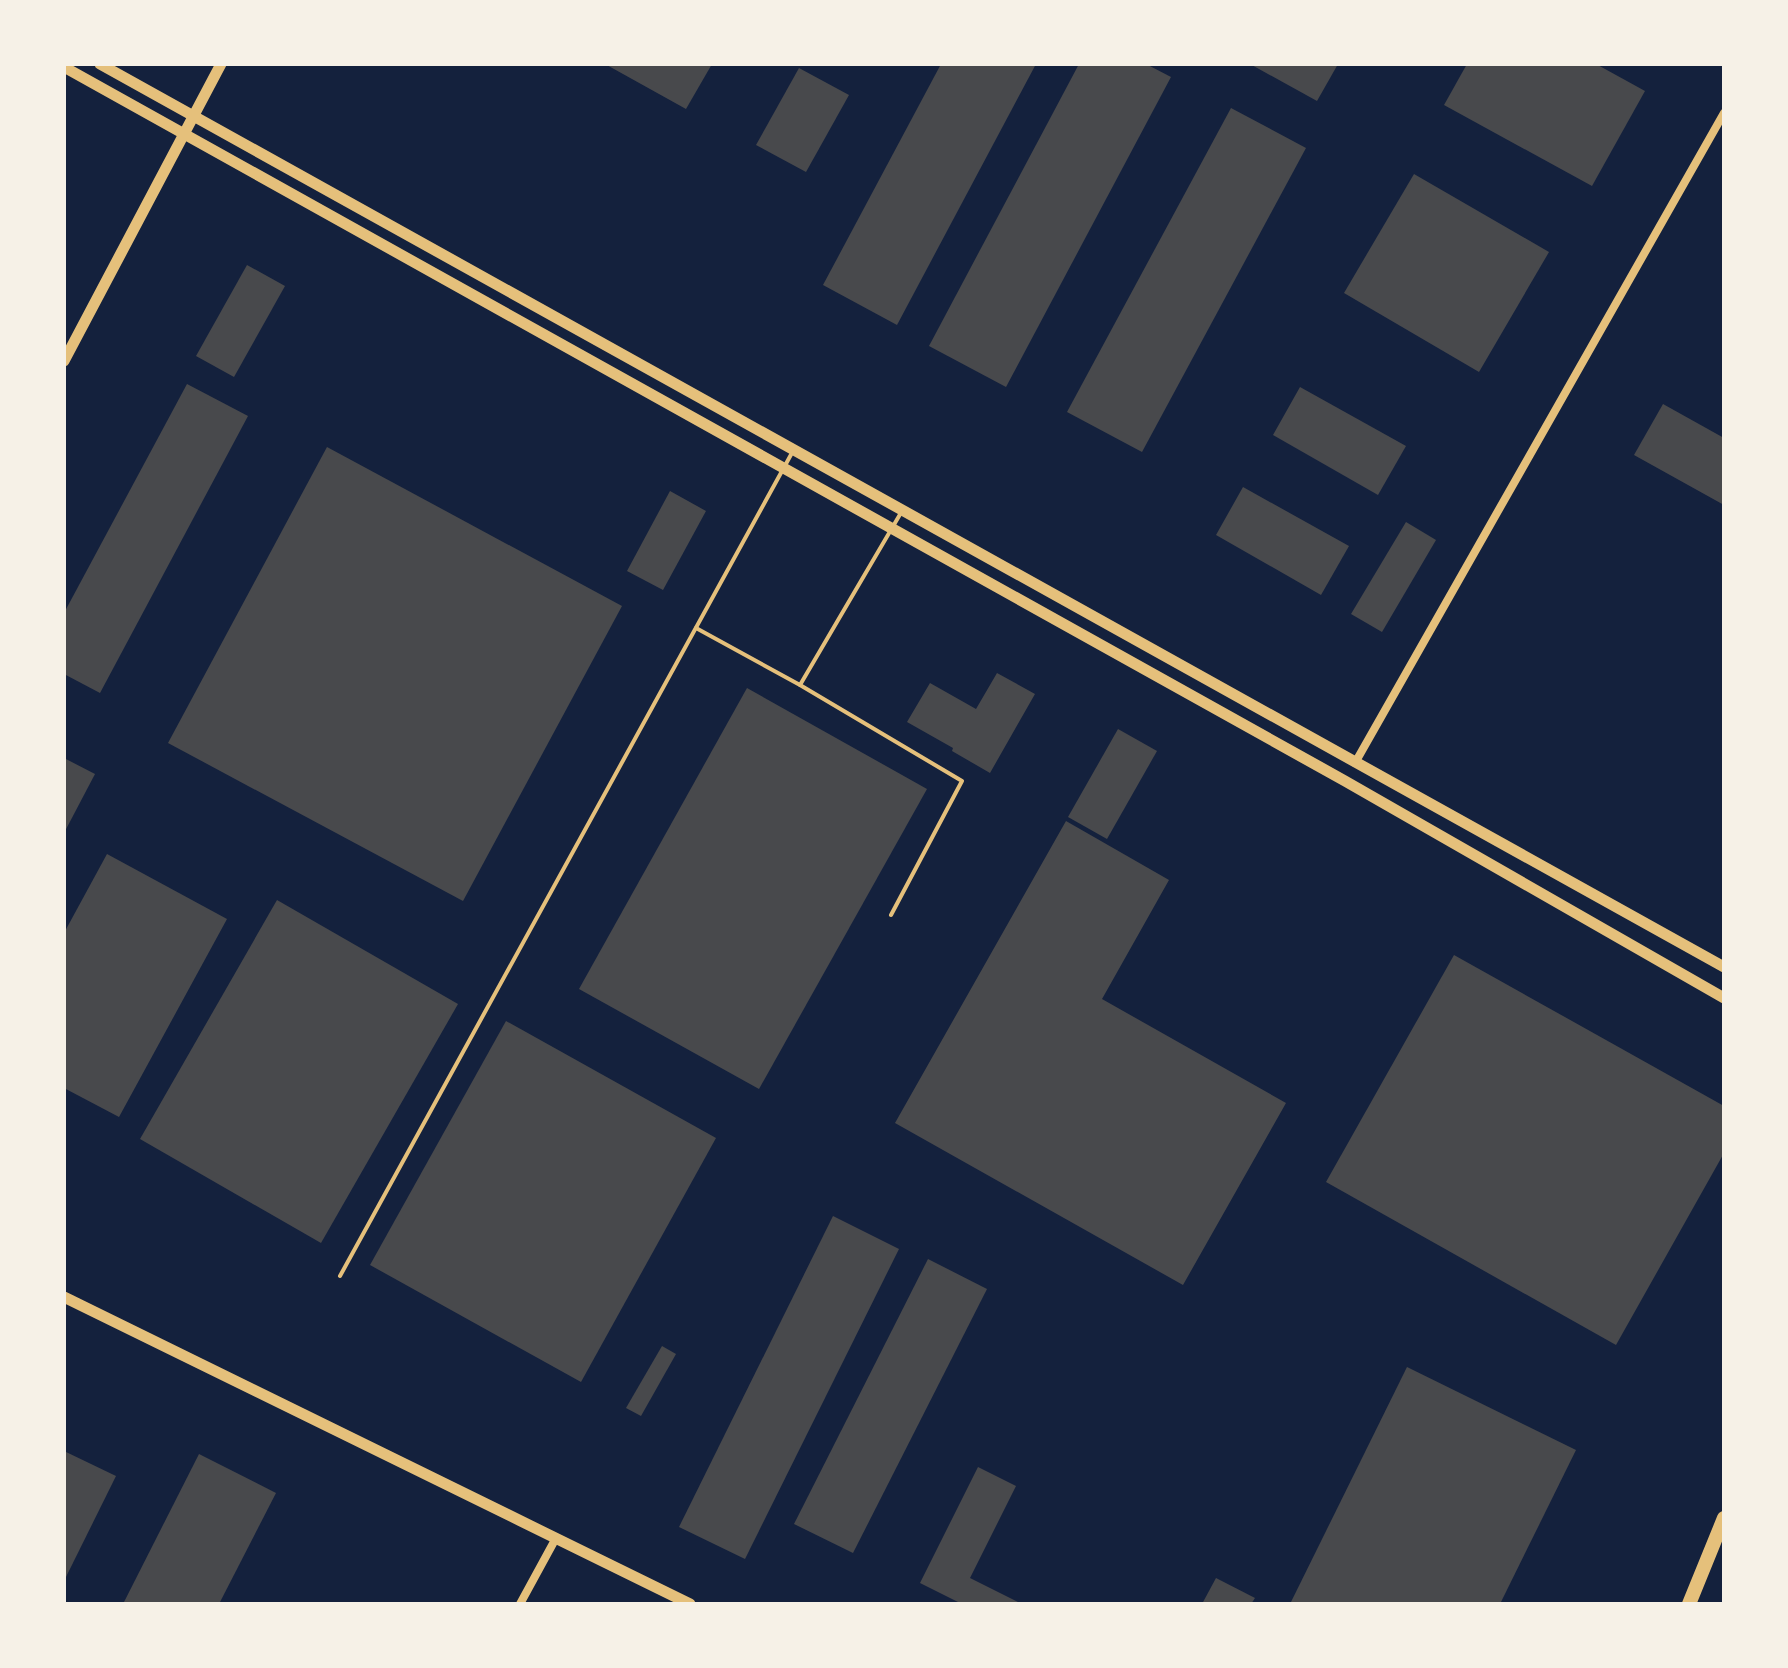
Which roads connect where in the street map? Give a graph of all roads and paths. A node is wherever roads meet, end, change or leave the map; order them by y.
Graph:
1 (100, 64) edge
2 (221, 64) edge
3 (64, 67) edge
4 (1724, 113) edge
5 (193, 117) junction
6 (183, 134) junction
7 (64, 361) edge
8 (793, 450) junction
9 (783, 468) junction
10 (902, 511) junction
11 (892, 529) junction
12 (696, 628) junction
13 (800, 685) junction
14 (1355, 763) junction
15 (891, 915) dead end
16 (1724, 967) edge
17 (1724, 998) edge
18 (340, 1276) dead end
19 (64, 1297) edge
20 (1724, 1518) edge
21 (556, 1538) junction
22 (520, 1604) edge
23 (690, 1604) edge
24 (1689, 1604) edge

1 - 5 street
2 - 5 street
3 - 6 street
4 - 14 street
5 - 6 street
5 - 8 street
6 - 7 street
6 - 9 street
8 - 9 lane
8 - 10 street
9 - 11 street
9 - 12 lane
10 - 11 lane
10 - 14 street
11 - 13 lane
11 - 17 street
12 - 13 lane
12 - 18 lane
13 - 15 lane
14 - 16 street
19 - 21 street
20 - 24 highway
21 - 22 street
21 - 23 street

